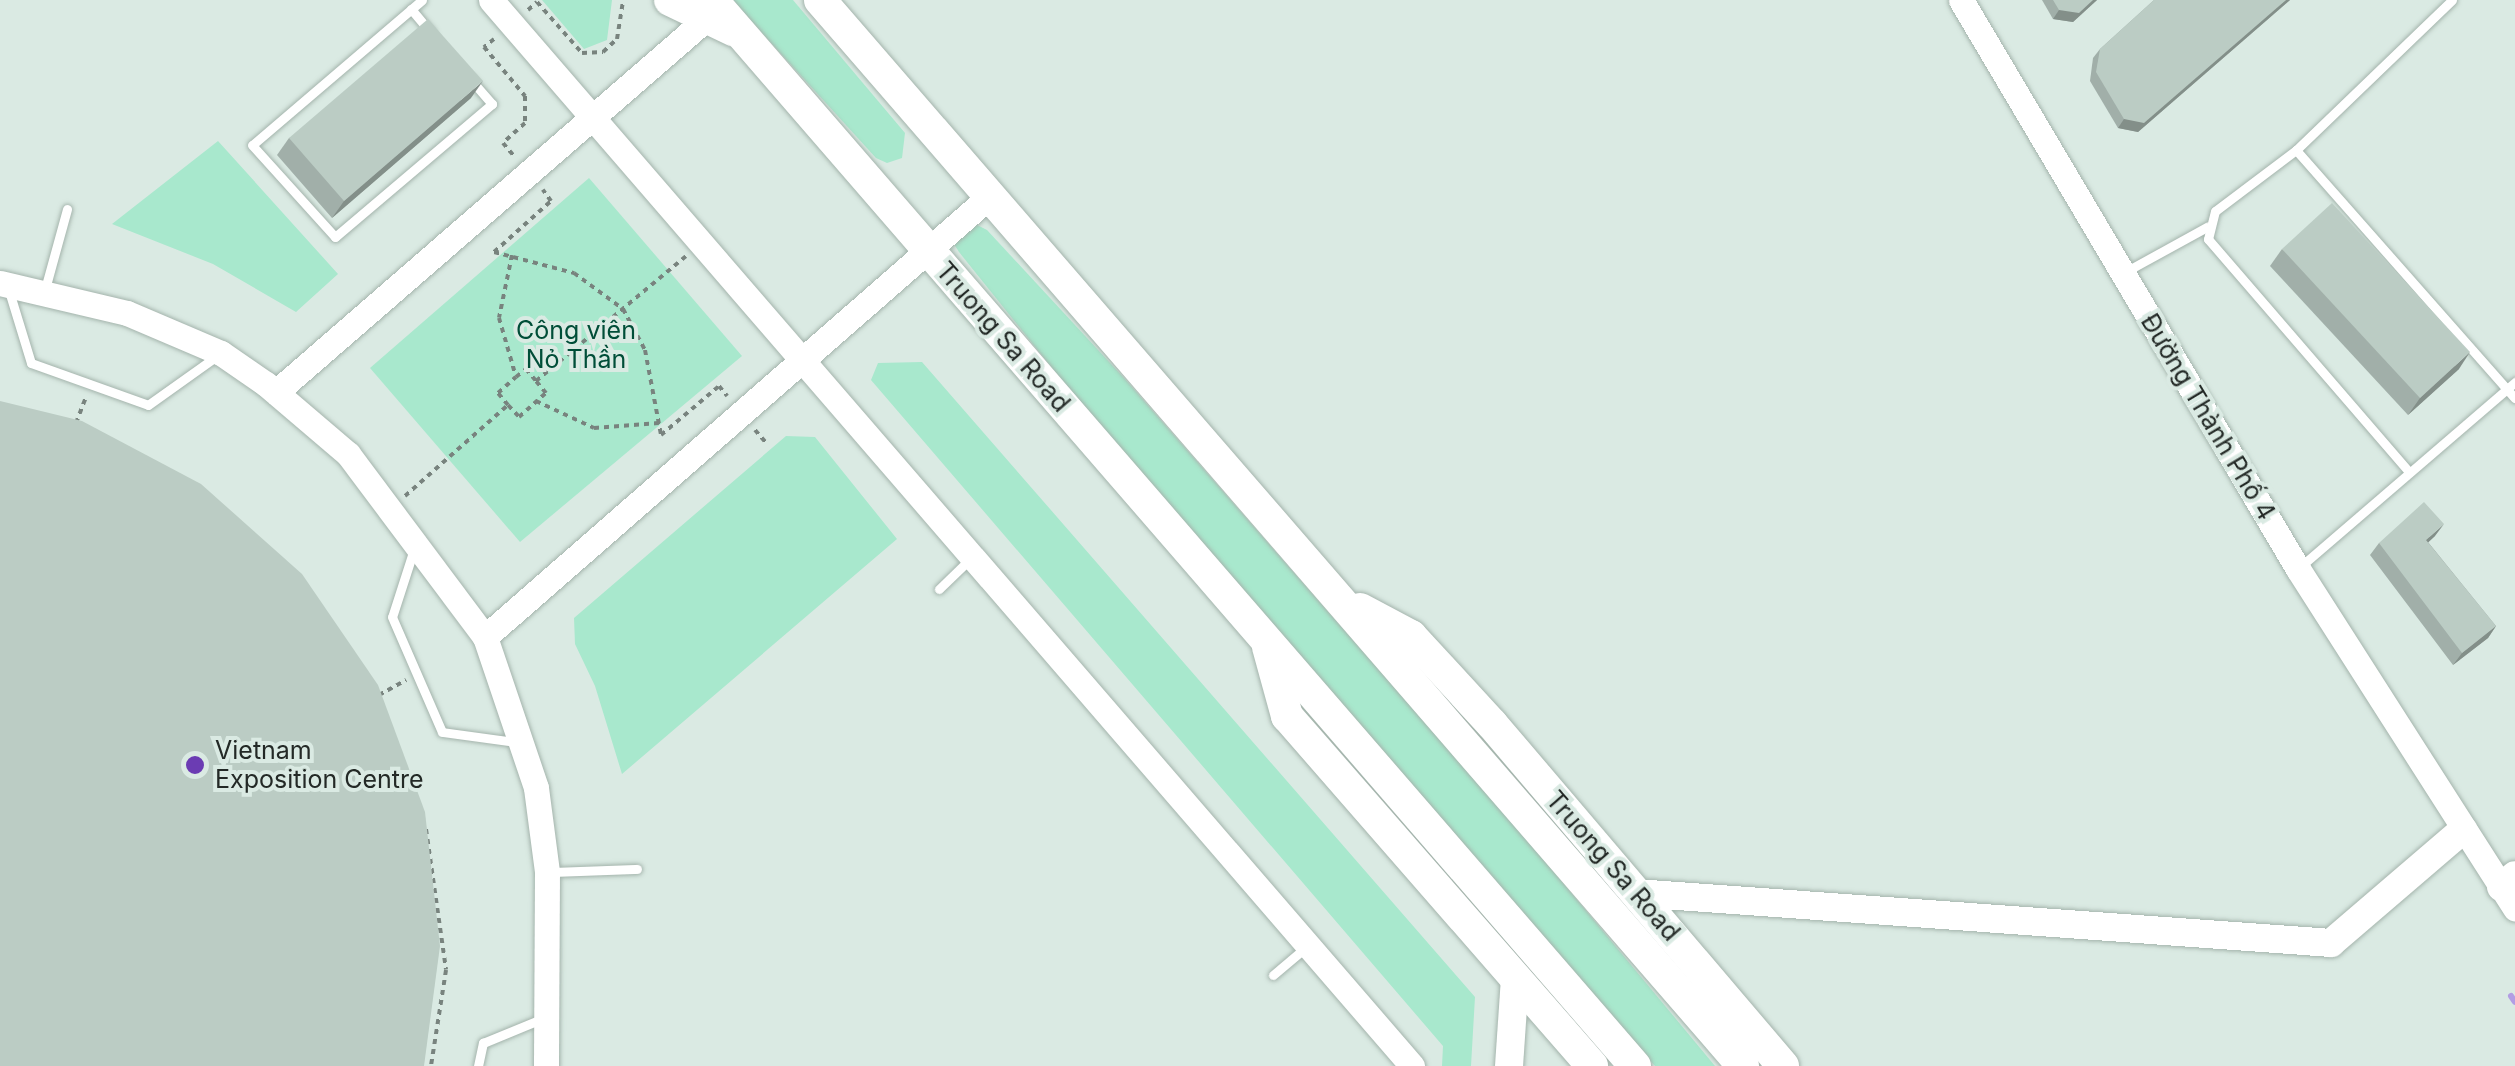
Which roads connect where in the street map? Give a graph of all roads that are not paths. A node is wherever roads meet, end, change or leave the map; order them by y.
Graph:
1 (422, 0) edge
2 (491, 0) edge
3 (670, 0) edge
4 (1961, 0) edge
5 (2452, 0) edge
6 (826, 4) edge
7 (411, 9) junction
8 (709, 9) edge
9 (446, 50) edge
10 (458, 64) edge
11 (593, 118) junction
12 (2296, 150) junction
13 (990, 196) junction
14 (67, 209) dead end
15 (2208, 227) junction
16 (929, 250) junction
17 (2123, 274) junction
18 (3, 284) edge
19 (44, 292) junction
20 (221, 353) junction
21 (804, 363) junction
22 (2511, 385) edge
23 (276, 392) junction
24 (2515, 398) edge
25 (2409, 472) junction
26 (417, 542) junction
27 (972, 557) junction
28 (2298, 568) junction
29 (940, 588) dead end
30 (1343, 600) junction
31 (485, 638) junction
32 (1265, 640) junction
33 (523, 743) junction
34 (2463, 830) junction
35 (637, 869) dead end
36 (547, 872) junction
37 (2510, 890) edge
38 (1636, 893) junction
39 (1308, 946) junction
40 (1273, 975) dead end
41 (1515, 979) junction
42 (551, 1016) junction
43 (478, 1066) edge
44 (546, 1066) edge
45 (1412, 1066) edge
46 (1508, 1066) edge
47 (1592, 1066) edge
48 (1635, 1066) edge
49 (1743, 1066) edge
50 (1783, 1066) edge

1 - 7 lane
2 - 11 street
3 - 8 highway, Truong Sa Road
4 - 17 street, Đường Thành Phố 4
5 - 12 lane
6 - 13 highway, Truong Sa Road
7 - 9 lane
7 - 10 lane
8 - 11 street
8 - 16 highway, Truong Sa Road
11 - 21 street
11 - 23 street
12 - 15 lane
12 - 22 lane
13 - 16 street
13 - 30 highway, Truong Sa Road
14 - 19 lane
15 - 17 lane
15 - 25 lane
16 - 21 street
16 - 32 highway, Truong Sa Road
17 - 28 street, Đường Thành Phố 4
18 - 19 street
18 - 20 lane
19 - 20 street
20 - 23 street
21 - 27 street
21 - 31 street
22 - 24 lane
22 - 25 lane
23 - 26 street
25 - 28 lane
26 - 31 street
26 - 33 lane
27 - 29 lane
27 - 39 street
28 - 34 street, Đường Thành Phố 4
30 - 38 highway, Truong Sa Road
30 - 49 highway, Truong Sa Road
31 - 33 street
32 - 41 highway, Truong Sa Road
32 - 48 highway, Truong Sa Road
33 - 36 street
34 - 37 street, Đường Thành Phố 4
34 - 38 main road
35 - 36 lane
36 - 42 street
38 - 50 highway, Truong Sa Road
39 - 40 lane
39 - 45 street
41 - 46 main road
41 - 47 highway, Truong Sa Road
42 - 43 lane
42 - 44 street

